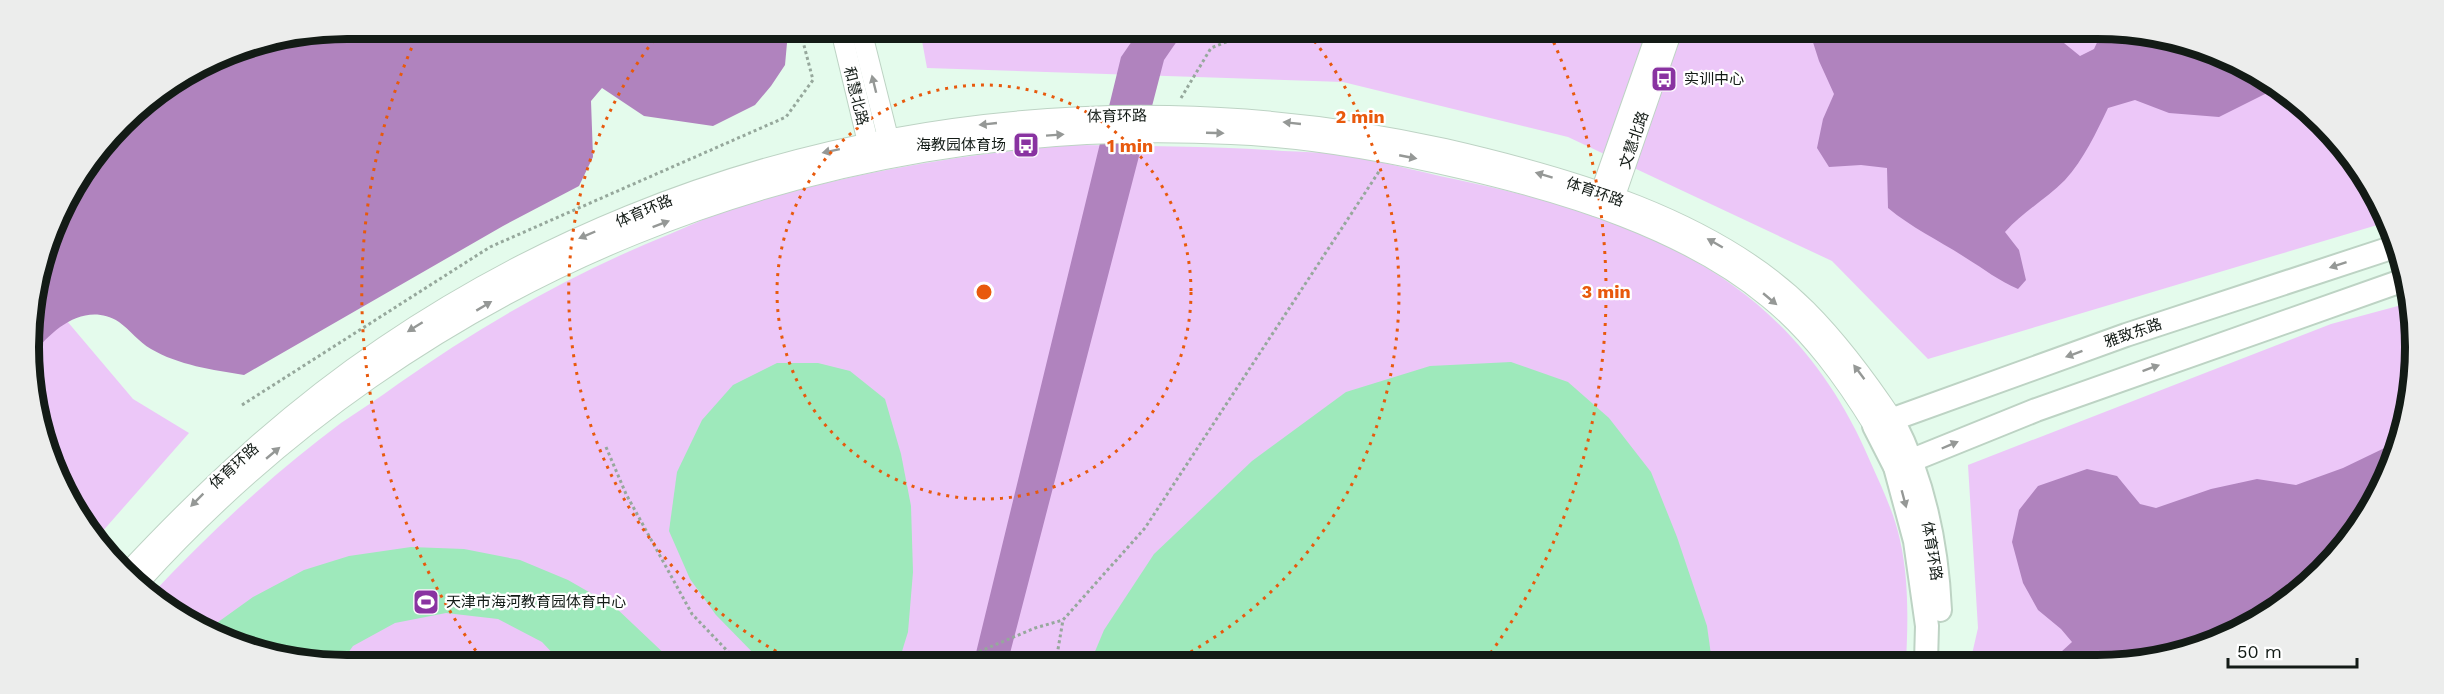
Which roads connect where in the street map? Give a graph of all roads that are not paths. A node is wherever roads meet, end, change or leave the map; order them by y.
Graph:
1 (843, 39) edge
2 (863, 39) edge
3 (1655, 39) edge
4 (1669, 39) edge
5 (1157, 124) junction
6 (890, 148) junction
7 (870, 152) junction
8 (1605, 203) junction
9 (2389, 249) edge
10 (2398, 282) edge
11 (1883, 423) junction
12 (1904, 464) junction
13 (133, 568) edge
14 (143, 578) edge
15 (1926, 655) edge
16 (1940, 655) edge

1 - 7 main road, 和慧北路
6 -> 2 main road, 和慧北路
3 - 8 main road, 文慧北路
4 - 8 main road, 文慧北路
5 - 6 main road, 体育环路
5 -> 8 main road, 体育环路
8 -> 5 main road, 体育环路
6 - 7 main road, 体育环路
7 -> 13 main road, 体育环路
14 -> 7 main road, 体育环路
8 - 11 main road, 体育环路
9 -> 11 main road, 雅致东路
12 -> 10 main road
11 - 12 main road, 体育环路
12 -> 15 main road, 体育环路
12 - 16 main road, 体育环路

